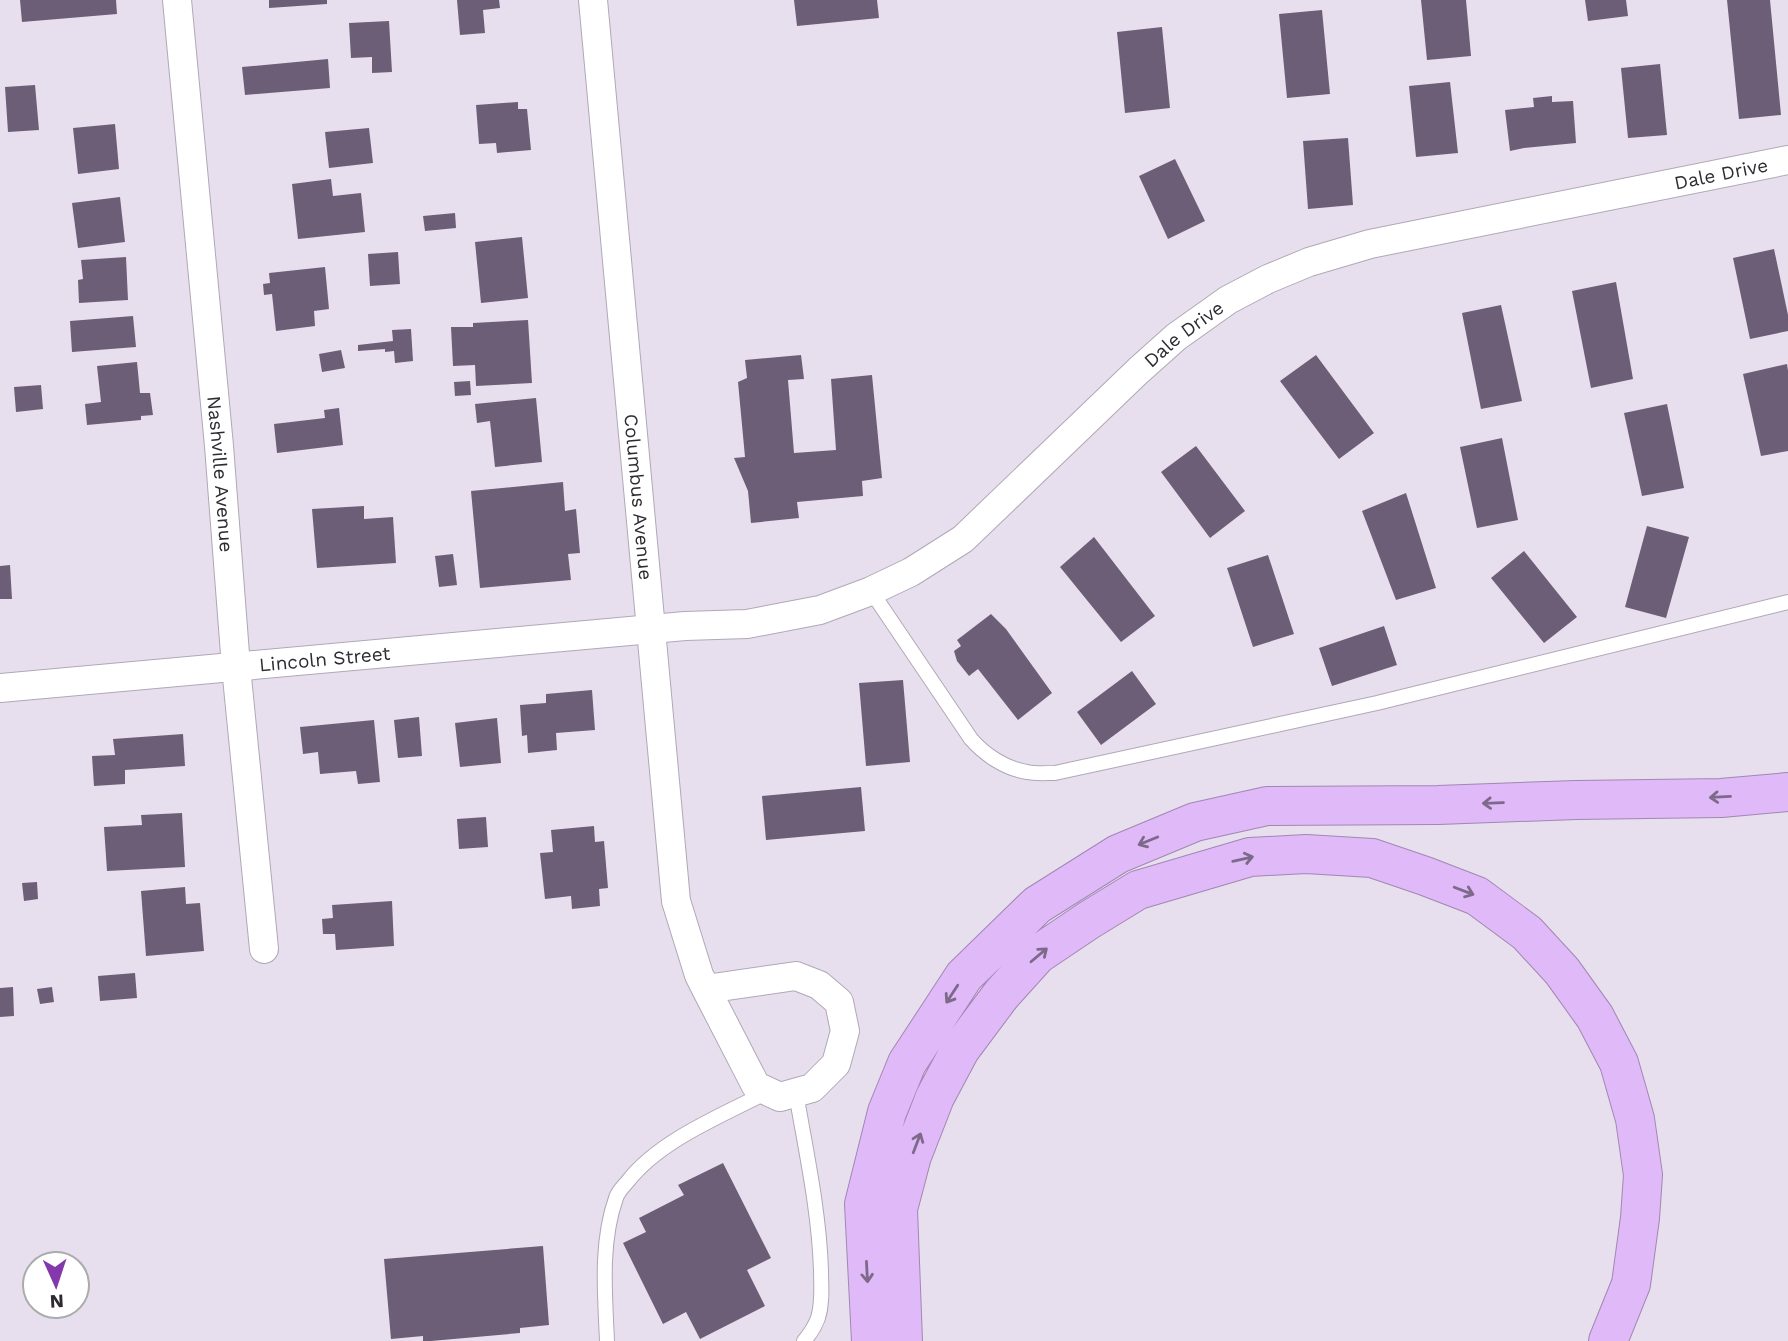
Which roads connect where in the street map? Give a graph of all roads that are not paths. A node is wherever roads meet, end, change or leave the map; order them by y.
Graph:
1 (177, 0) edge
2 (593, 0) edge
3 (1788, 160) edge
4 (871, 591) junction
5 (1788, 602) edge
6 (650, 629) junction
7 (236, 667) junction
8 (0, 688) edge
9 (1788, 792) edge
10 (264, 949) dead end
11 (706, 989) junction
12 (768, 1091) junction
13 (796, 1093) junction
14 (881, 1207) junction
15 (607, 1341) edge
16 (804, 1341) edge
17 (871, 1341) edge
18 (903, 1341) edge
19 (1608, 1341) edge

1 - 7 street, Nashville Avenue
2 - 6 street, Columbus Avenue
3 - 4 street, Dale Drive
4 - 5 lane
4 - 6 street, Dale Drive
6 - 7 street, Lincoln Street
6 - 11 street, Columbus Avenue
7 - 8 street, Lincoln Street
7 - 10 street, Nashville Avenue
9 -> 14 highway
11 - 12 street, Columbus Avenue
11 - 13 street
12 - 13 street
12 - 15 lane
13 - 16 lane
14 -> 17 highway
14 - 18 highway
14 -> 19 highway

